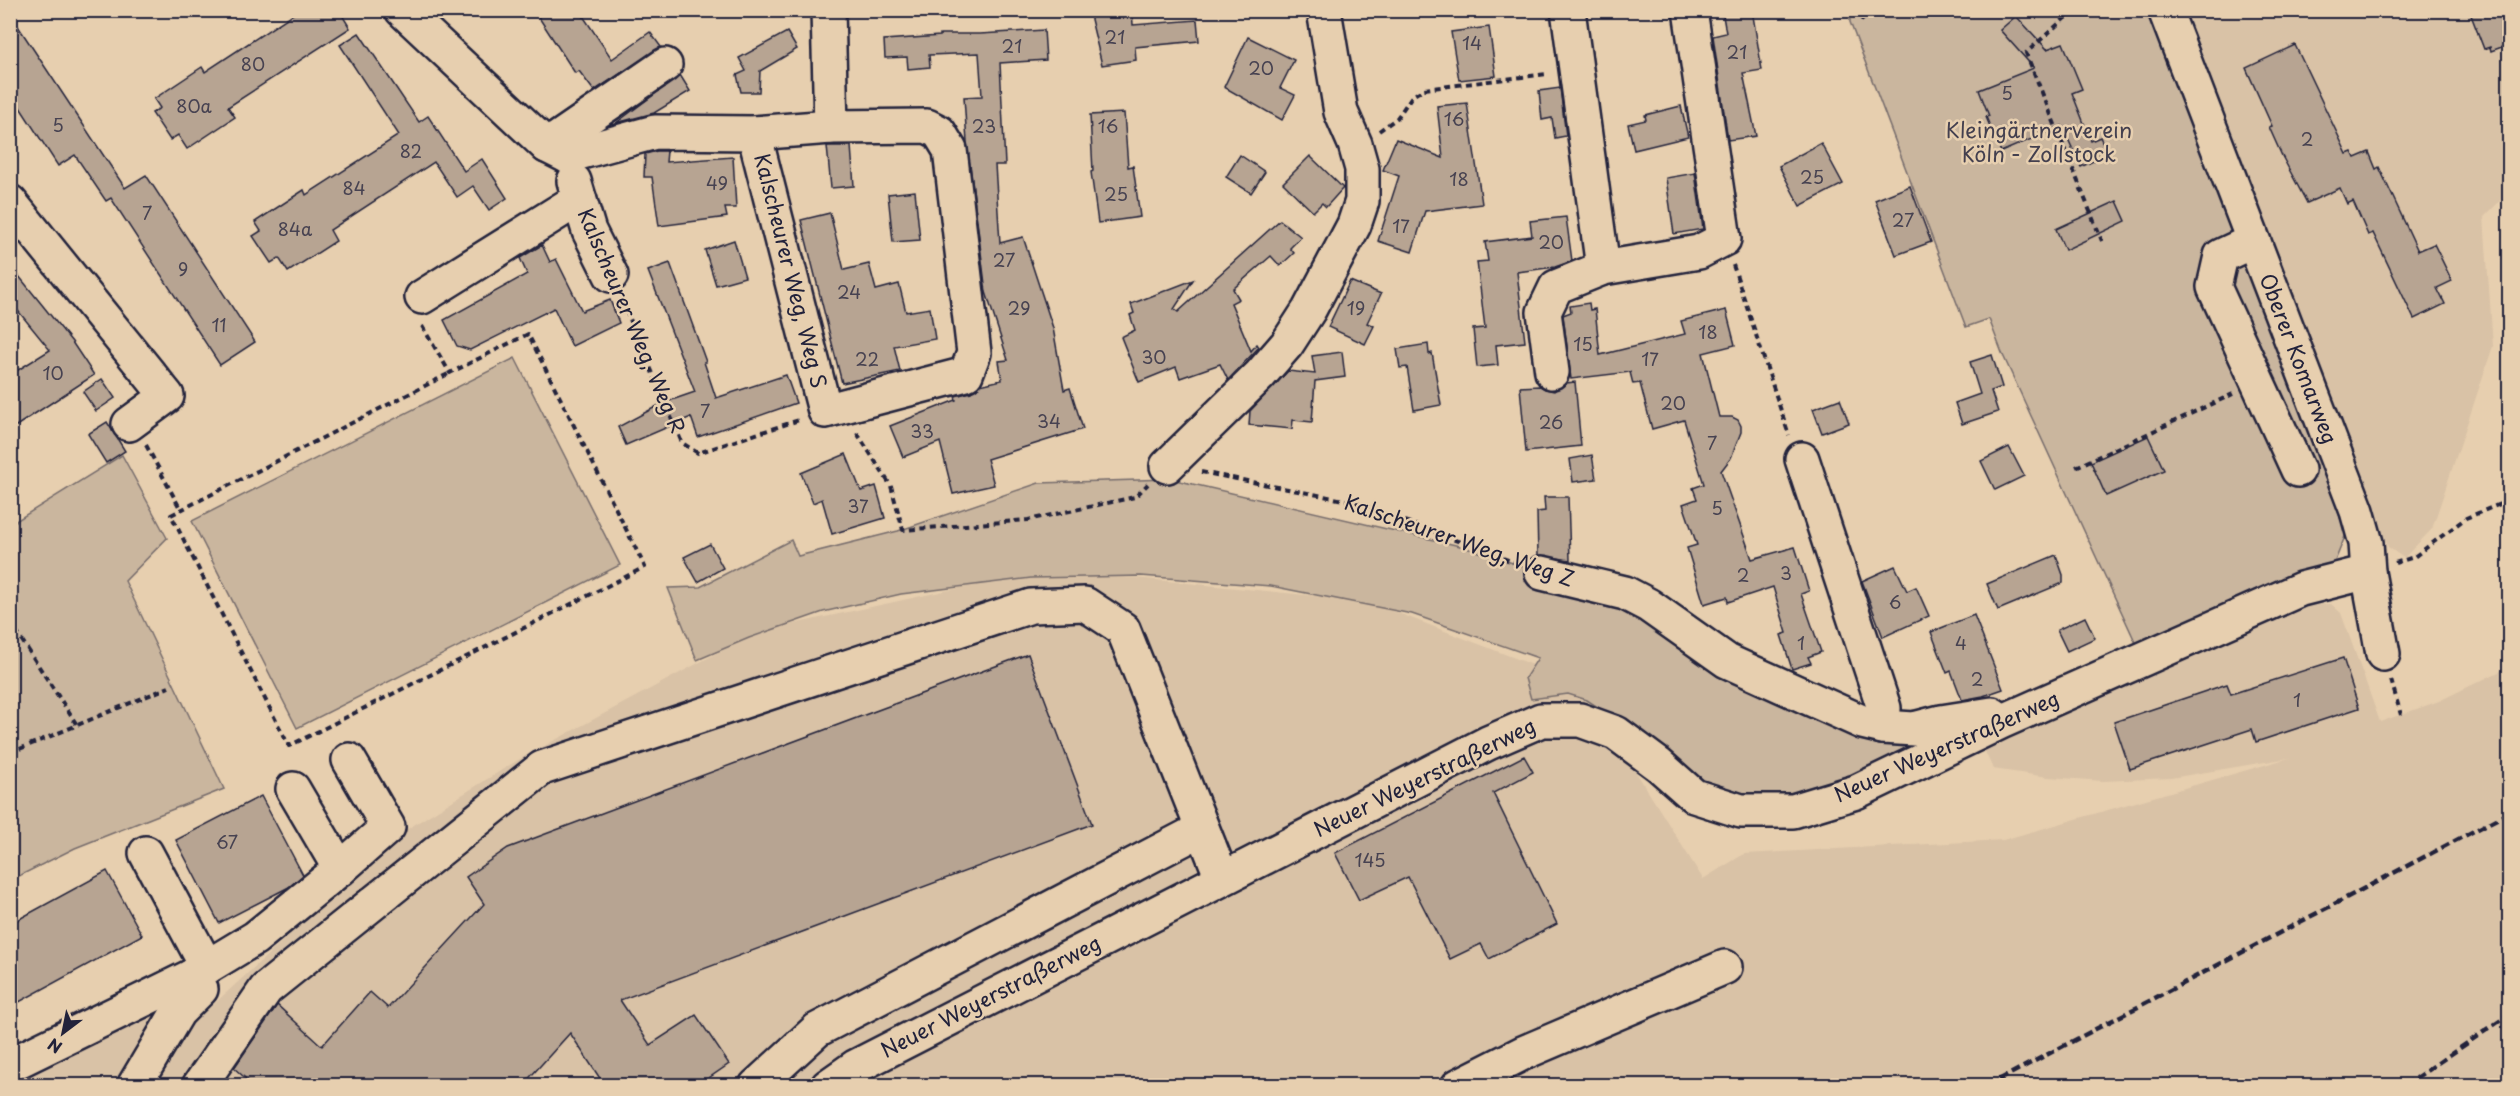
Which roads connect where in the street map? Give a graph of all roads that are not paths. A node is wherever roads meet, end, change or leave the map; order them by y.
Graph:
1 (402, 10) edge
2 (828, 10) edge
3 (1324, 10) edge
4 (1568, 10) edge
5 (1690, 10) edge
6 (2165, 10) edge
7 (665, 65) dead end
8 (831, 127) junction
9 (754, 133) junction
10 (557, 151) junction
11 (580, 201) junction
12 (10, 202) edge
13 (2253, 241) junction
14 (1603, 268) junction
15 (611, 275) road end
16 (422, 297) road end
17 (1552, 372) dead end
18 (129, 424) road end
19 (1802, 459) road end
20 (1167, 466) road end
21 (2298, 470) dead end
22 (2368, 572) junction
23 (1542, 573) road end
24 (2383, 654) road end
25 (2001, 722) junction
26 (1883, 728) junction
27 (350, 760) dead end
28 (293, 789) dead end
29 (1202, 830) junction
30 (146, 853) dead end
31 (340, 869) junction
32 (1222, 878) junction
33 (1725, 967) dead end
34 (199, 972) junction
35 (10, 1065) edge
36 (134, 1086) edge
37 (199, 1086) edge
38 (756, 1086) edge
39 (828, 1086) edge
40 (1458, 1086) edge

1 - 10 street
2 - 8 street
3 - 20 street
4 - 14 street
5 - 14 street
6 - 13 street, Oberer Komarweg
7 - 10 street
8 - 9 street, Kalscheurer Weg, Weg S
8 - 9 street, Kalscheurer Weg, Weg S
9 - 10 street, Kalscheurer Weg, Weg S
10 - 11 street, Kalscheurer Weg, Weg R
11 - 15 street, Kalscheurer Weg, Weg R
11 - 16 street
12 - 18 street
13 - 21 street
13 - 22 street, Oberer Komarweg
14 - 17 street
19 - 26 street
22 - 24 street, Oberer Komarweg
22 - 25 street, Neuer Weyerstraßerweg
23 - 26 street, Kalscheurer Weg, Weg Z
25 - 26 street, Kalscheurer Weg, Weg Z
25 - 32 street, Neuer Weyerstraßerweg
27 - 31 street
28 - 31 street
29 - 32 street
29 - 37 street
29 - 38 street
30 - 34 street
31 - 34 street
32 - 39 street, Neuer Weyerstraßerweg
33 - 40 street
34 - 35 street
34 - 36 street

